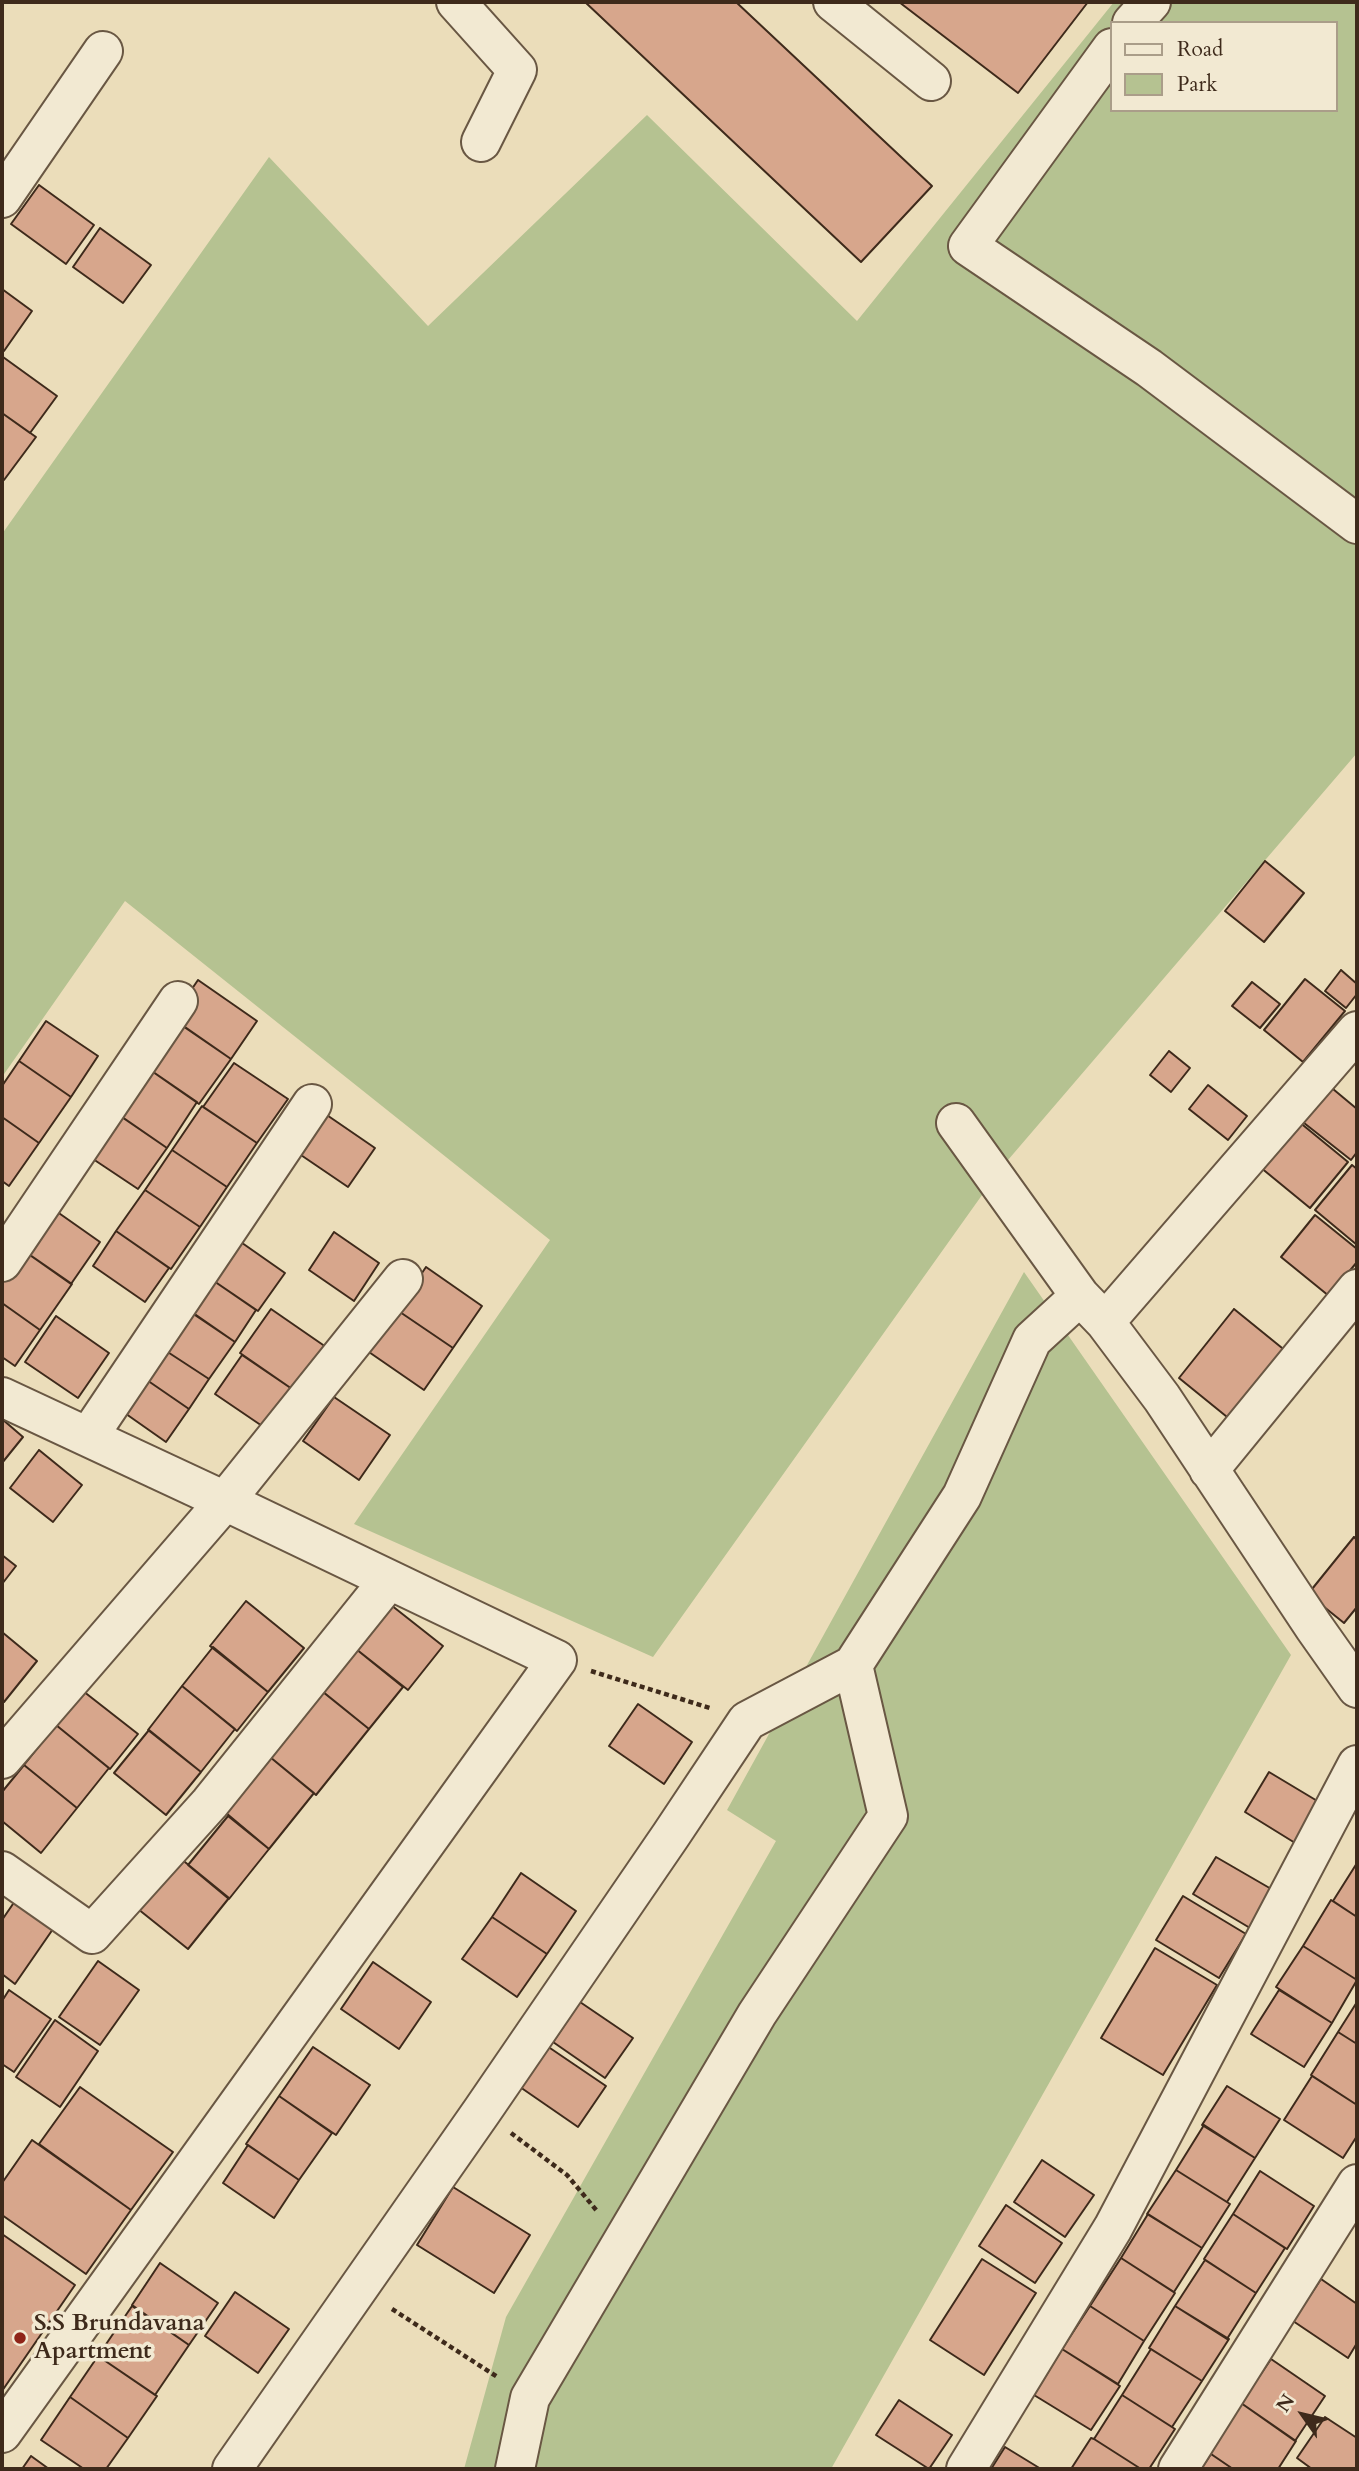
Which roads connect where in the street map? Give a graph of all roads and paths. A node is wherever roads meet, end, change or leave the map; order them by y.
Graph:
1 (456, 2) edge
2 (833, 2) edge
3 (1151, 2) edge
4 (1134, 21) edge
5 (103, 51) dead end
6 (1110, 51) edge
7 (931, 81) dead end
8 (481, 142) dead end
9 (2, 198) edge
10 (1357, 524) edge
11 (177, 1001) dead end
12 (1357, 1031) edge
13 (312, 1104) dead end
14 (956, 1123) dead end
15 (2, 1262) edge
16 (403, 1279) dead end
17 (1357, 1289) edge
18 (1092, 1309) junction
19 (2, 1397) edge
20 (88, 1437) junction
21 (1209, 1470) junction
22 (225, 1502) junction
23 (389, 1580) junction
24 (1350, 1659) edge
25 (557, 1660) junction
26 (853, 1665) junction
27 (747, 1721) junction
28 (2, 1759) edge
29 (1357, 1765) edge
30 (2, 1871) edge
31 (482, 2111) junction
32 (1357, 2183) edge
33 (622, 2242) junction
34 (358, 2288) junction
35 (530, 2398) junction
36 (2, 2433) edge
37 (232, 2469) edge
38 (515, 2469) edge
39 (966, 2469) edge
40 (1178, 2469) edge

1 - 8 street
2 - 7 street
3 - 4 street
5 - 9 street
6 - 10 street
11 - 15 street
12 - 18 street
13 - 20 street
14 - 18 street
16 - 22 street
17 - 21 street
18 - 21 street
18 - 26 street
19 - 20 street
20 - 22 street
21 - 24 street
22 - 23 street
22 - 28 street
23 - 25 street
23 - 30 street
25 - 27 path
25 - 36 street
26 - 27 street
26 - 33 street
27 - 31 street
29 - 39 street
31 - 33 path
31 - 34 street
32 - 40 street
33 - 35 street
34 - 35 path
34 - 37 street
35 - 38 street

